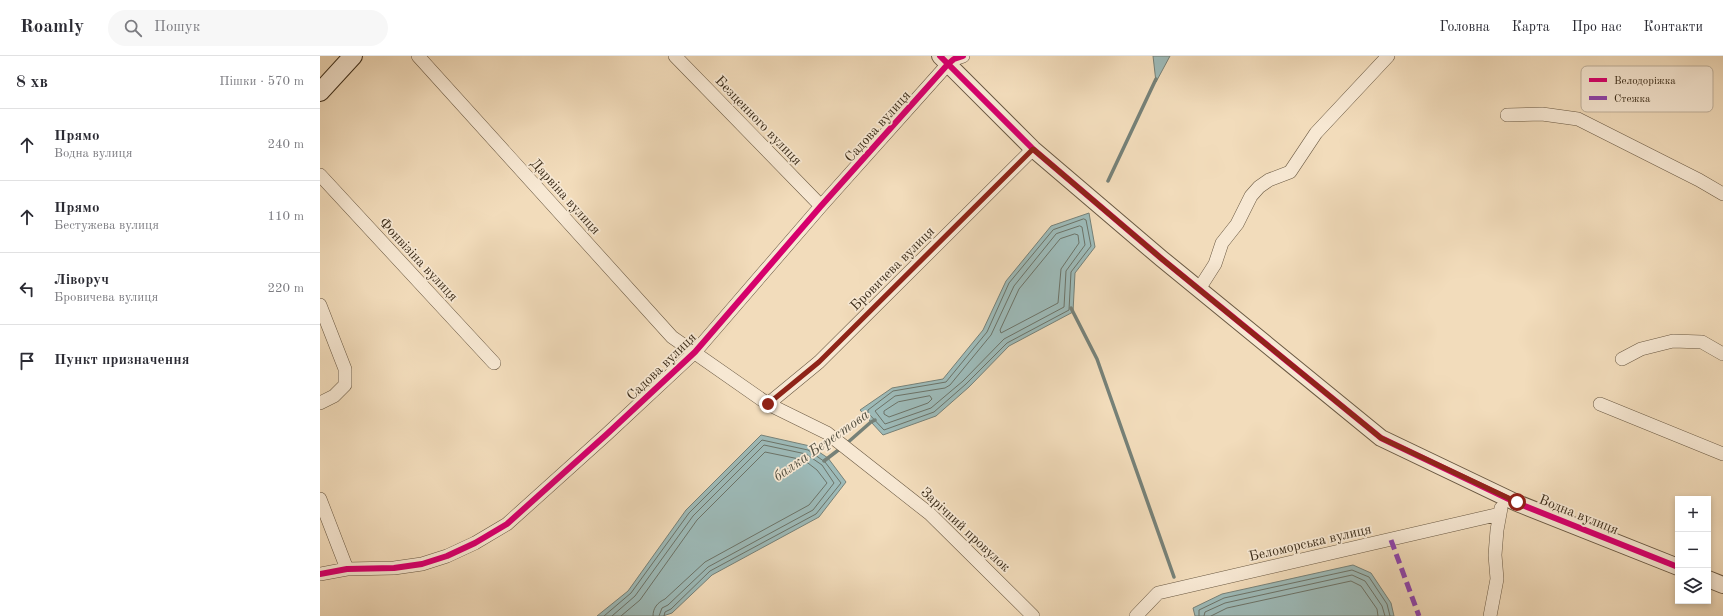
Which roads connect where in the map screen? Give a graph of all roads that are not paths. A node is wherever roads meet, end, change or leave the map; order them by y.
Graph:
1 (353, 56) edge
2 (418, 56) edge
3 (675, 56) edge
4 (963, 56) edge
5 (1388, 56) edge
6 (944, 60) edge
7 (320, 92) edge
8 (1507, 115) dead end
9 (1033, 149) junction
10 (320, 175) edge
11 (1723, 194) edge
12 (821, 206) junction
13 (1199, 289) junction
14 (320, 305) edge
15 (695, 352) junction
16 (1723, 354) edge
17 (1622, 359) dead end
18 (494, 364) dead end
19 (320, 403) edge
20 (768, 404) junction
21 (1600, 404) dead end
22 (1723, 454) edge
23 (1504, 496) junction
24 (320, 500) edge
25 (1500, 514) junction
26 (1675, 566) edge
27 (347, 569) junction
28 (320, 574) edge
29 (1711, 580) edge
30 (1723, 585) edge
31 (1034, 616) edge
32 (1136, 616) edge
33 (1490, 616) edge

1 - 7 main road
2 - 15 street, Дарвіна вулиця
3 - 12 street, Безценного вулиця
4 - 6 street
5 - 13 street
6 - 9 street, Водна вулиця
6 - 12 street, Садова вулиця
8 - 11 street
9 - 13 street, Водна вулиця
9 - 20 street, Бровичева вулиця
10 - 18 street, Фонвізіна вулиця
12 - 15 street, Садова вулиця
13 - 23 street, Водна вулиця
14 - 19 street
15 - 20 street, Дарвіна вулиця
15 - 27 street, Садова вулиця
16 - 17 street
20 - 31 street, Зарічний провулок
21 - 22 street
23 - 25 street
23 - 26 street, Водна вулиця
24 - 27 street
25 - 32 street, Беломорська вулиця
25 - 33 street
27 - 28 street, Садова вулиця
29 - 30 street

